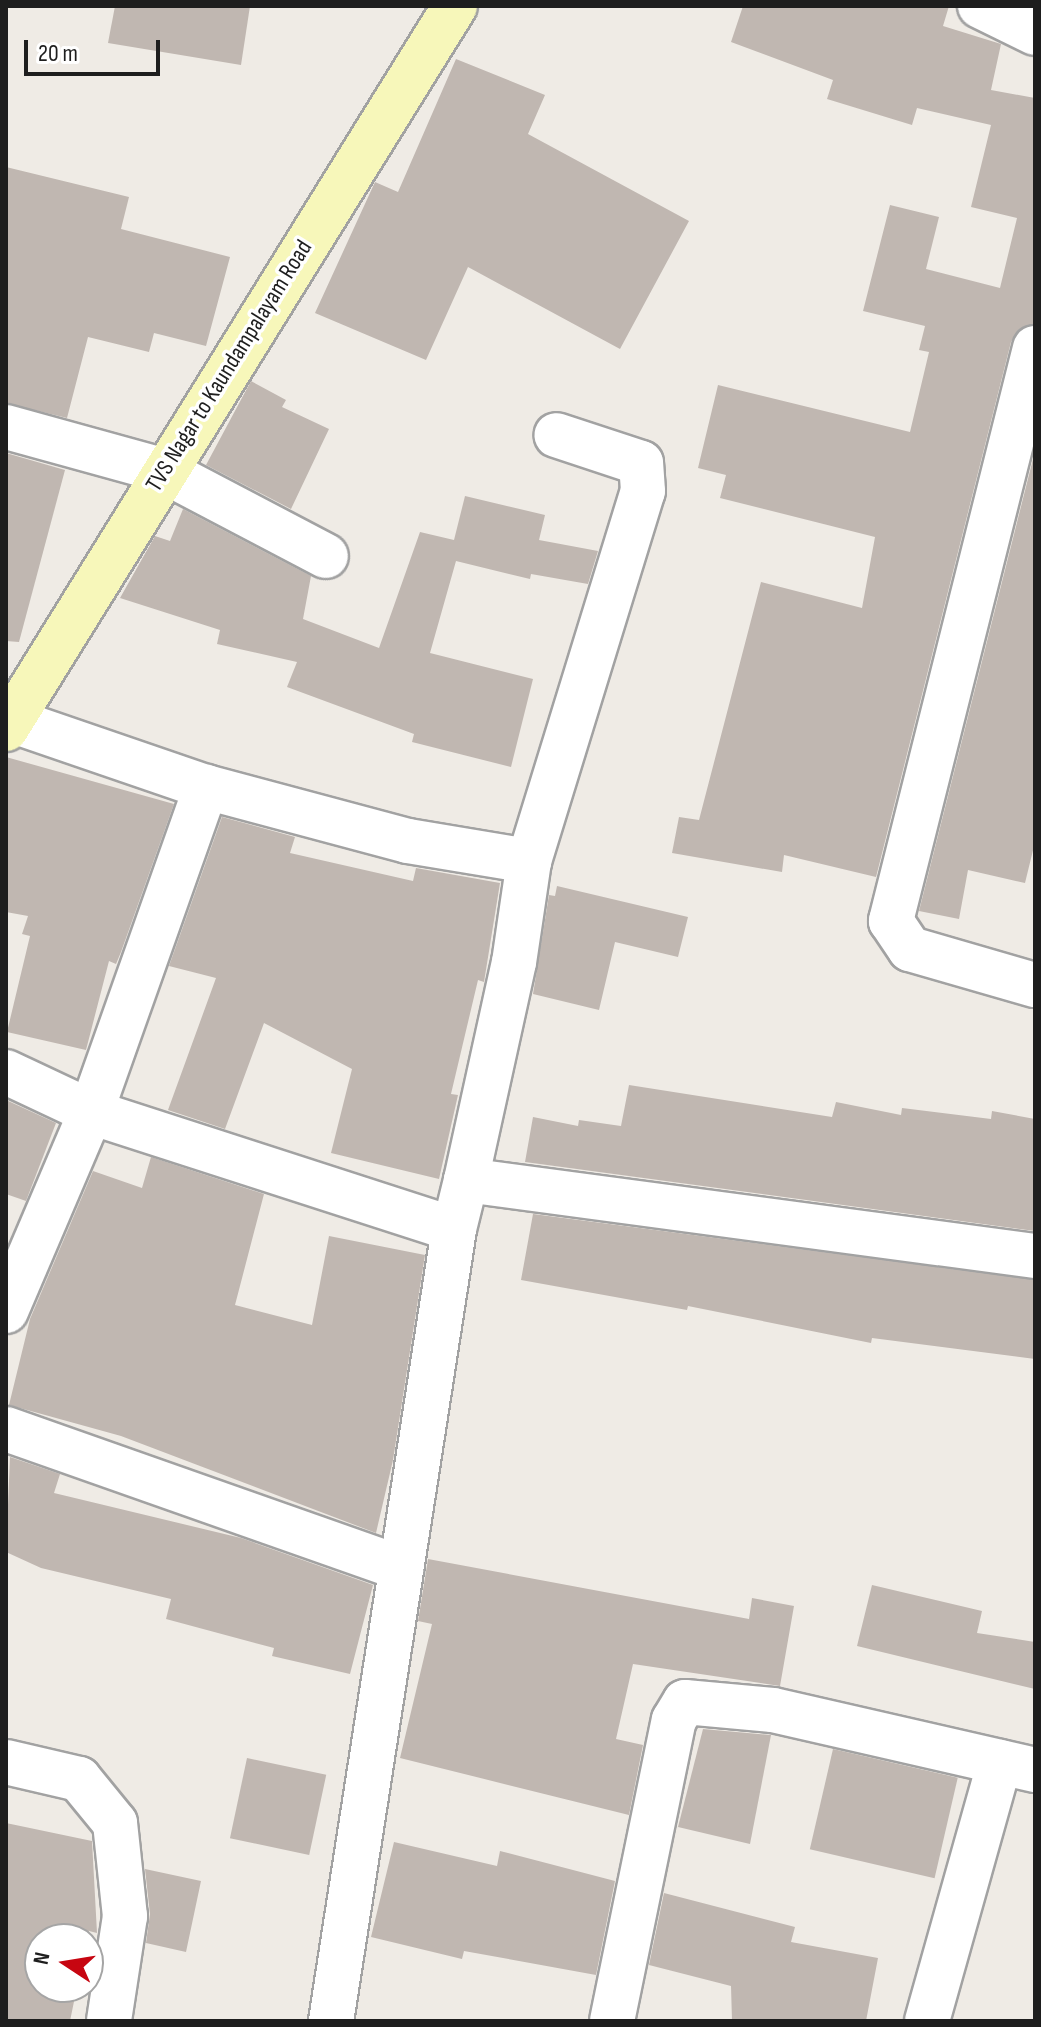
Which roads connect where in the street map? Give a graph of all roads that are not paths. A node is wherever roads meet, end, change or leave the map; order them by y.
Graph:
1 (455, 6) edge
2 (980, 6) edge
3 (1035, 33) edge
4 (1035, 348) edge
5 (6, 427) edge
6 (556, 435) dead end
7 (162, 470) junction
8 (326, 556) dead end
9 (9, 725) edge
10 (206, 787) junction
11 (529, 861) junction
12 (1035, 985) edge
13 (6, 1072) edge
14 (91, 1112) junction
15 (466, 1180) junction
16 (454, 1229) junction
17 (1035, 1256) edge
18 (6, 1311) edge
19 (6, 1429) edge
20 (401, 1568) junction
21 (6, 1762) edge
22 (1018, 1766) edge
23 (109, 2021) edge
24 (331, 2021) edge
25 (612, 2021) edge
26 (927, 2021) edge

1 - 7 street, TVS Nagar to Kaundampalayam Road
2 - 3 street
4 - 12 street
5 - 7 street
6 - 11 street
7 - 8 street
7 - 9 street, TVS Nagar to Kaundampalayam Road
9 - 10 street
10 - 11 street
10 - 14 street
11 - 15 street
13 - 14 street
14 - 16 street
14 - 18 street
15 - 16 street
15 - 17 street
16 - 20 street
19 - 20 street
20 - 24 street
21 - 23 street
22 - 25 street
22 - 26 street

